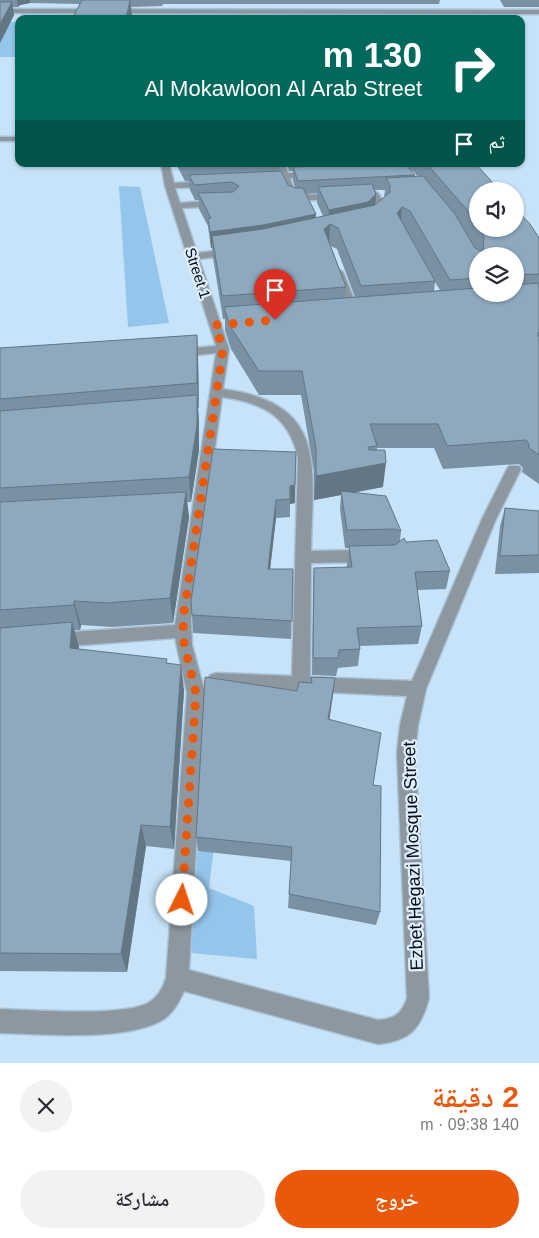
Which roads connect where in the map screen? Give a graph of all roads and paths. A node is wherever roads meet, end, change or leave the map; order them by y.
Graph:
1 (162, 8) junction
2 (0, 11) edge
3 (539, 12) edge
4 (159, 15) edge
5 (0, 139) edge
6 (15, 139) edge
7 (166, 167) edge
8 (281, 167) edge
9 (323, 174) edge
10 (282, 179) junction
11 (218, 184) edge
12 (170, 186) junction
13 (375, 195) edge
14 (346, 196) edge
15 (233, 202) edge
16 (176, 206) junction
17 (365, 223) edge
18 (244, 250) edge
19 (193, 256) junction
20 (333, 259) edge
21 (354, 314) edge
22 (223, 349) junction
23 (166, 354) edge
24 (216, 392) junction
25 (514, 469) dead end
26 (382, 555) edge
27 (303, 558) junction
28 (182, 632) junction
29 (38, 642) edge
30 (194, 680) junction
31 (301, 684) junction
32 (417, 689) junction
33 (177, 978) junction
34 (0, 1021) edge

1 - 2 street
1 - 3 street
1 - 4 street
5 - 6 street
7 - 12 street, Street 1
8 - 10 street
9 - 10 street
10 - 14 street
11 - 12 street
12 - 16 street, Street 1
13 - 17 street
15 - 16 street
16 - 19 street, Street 1
18 - 19 street
19 - 22 street, Street 1
20 - 21 street
22 - 23 street
22 - 24 street, Street 1
24 - 27 street
24 - 28 street, Street 1
25 - 32 street, Ezbet Hegazi Mosque Street
26 - 27 street
27 - 31 street
28 - 29 street
28 - 30 street, Street 1
30 - 31 street
30 - 33 street, Street 1
31 - 32 street
32 - 33 street, Ezbet Hegazi Mosque Street
33 - 34 street, Street 1

